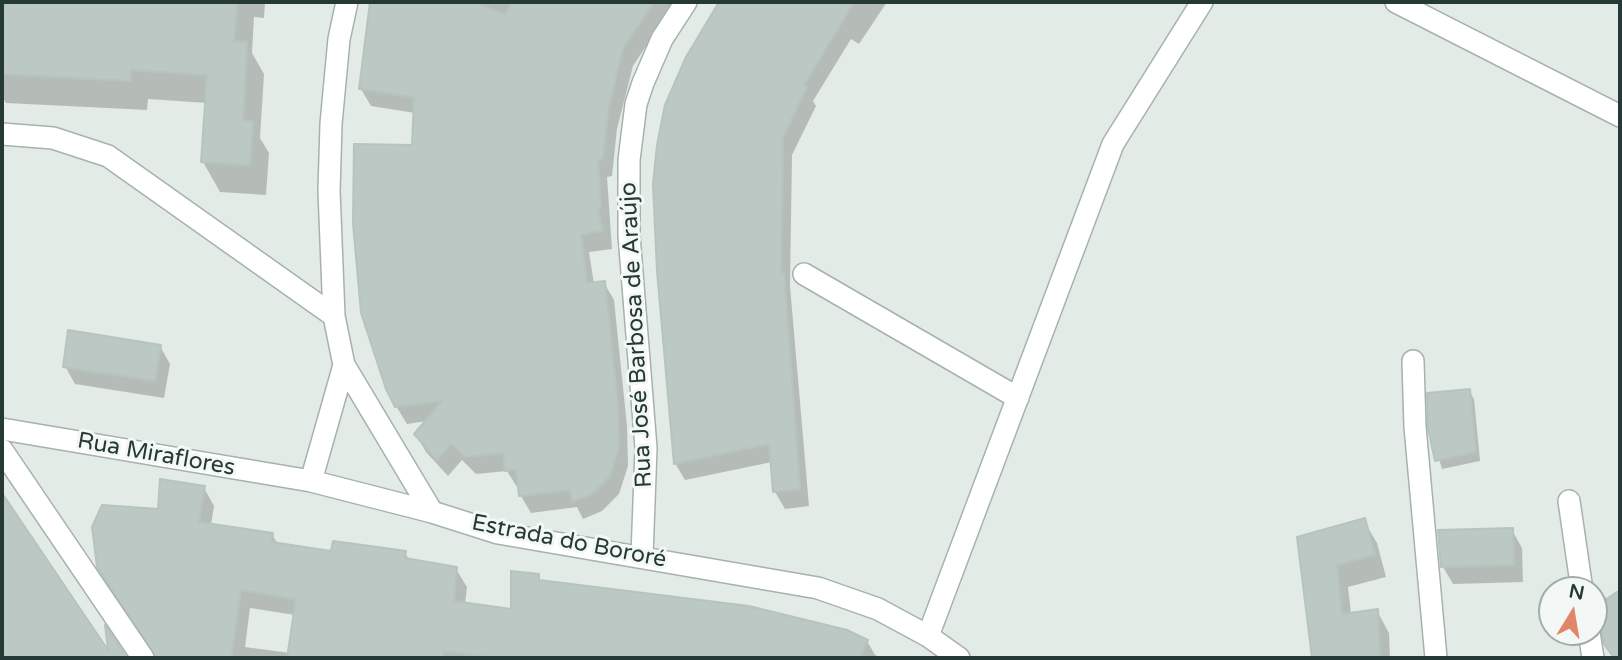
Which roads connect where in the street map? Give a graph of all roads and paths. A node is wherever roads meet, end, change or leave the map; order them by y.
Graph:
1 (346, 2) edge
2 (687, 2) edge
3 (1202, 2) edge
4 (1396, 2) edge
5 (1620, 116) edge
6 (2, 134) edge
7 (804, 274) dead end
8 (334, 316) junction
9 (1413, 361) dead end
10 (344, 365) junction
11 (1018, 398) junction
12 (2, 429) edge
13 (2, 450) edge
14 (310, 481) junction
15 (1569, 501) dead end
16 (432, 512) junction
17 (642, 556) junction
18 (1580, 576) edge
19 (928, 636) junction
20 (142, 658) edge
21 (959, 658) edge
22 (1436, 658) edge

1 - 8 street
2 - 17 street, Rua José Barbosa de Araújo
3 - 11 street
4 - 5 street
6 - 8 street
7 - 11 street
8 - 10 street
9 - 22 street
10 - 14 street
10 - 16 street
11 - 19 street
12 - 14 street, Rua Miraflores
13 - 20 street
14 - 16 street, Rua Miraflores
15 - 18 street
16 - 17 street, Estrada do Bororé
17 - 19 street, Estrada do Bororé
19 - 21 street, Estrada do Bororé

